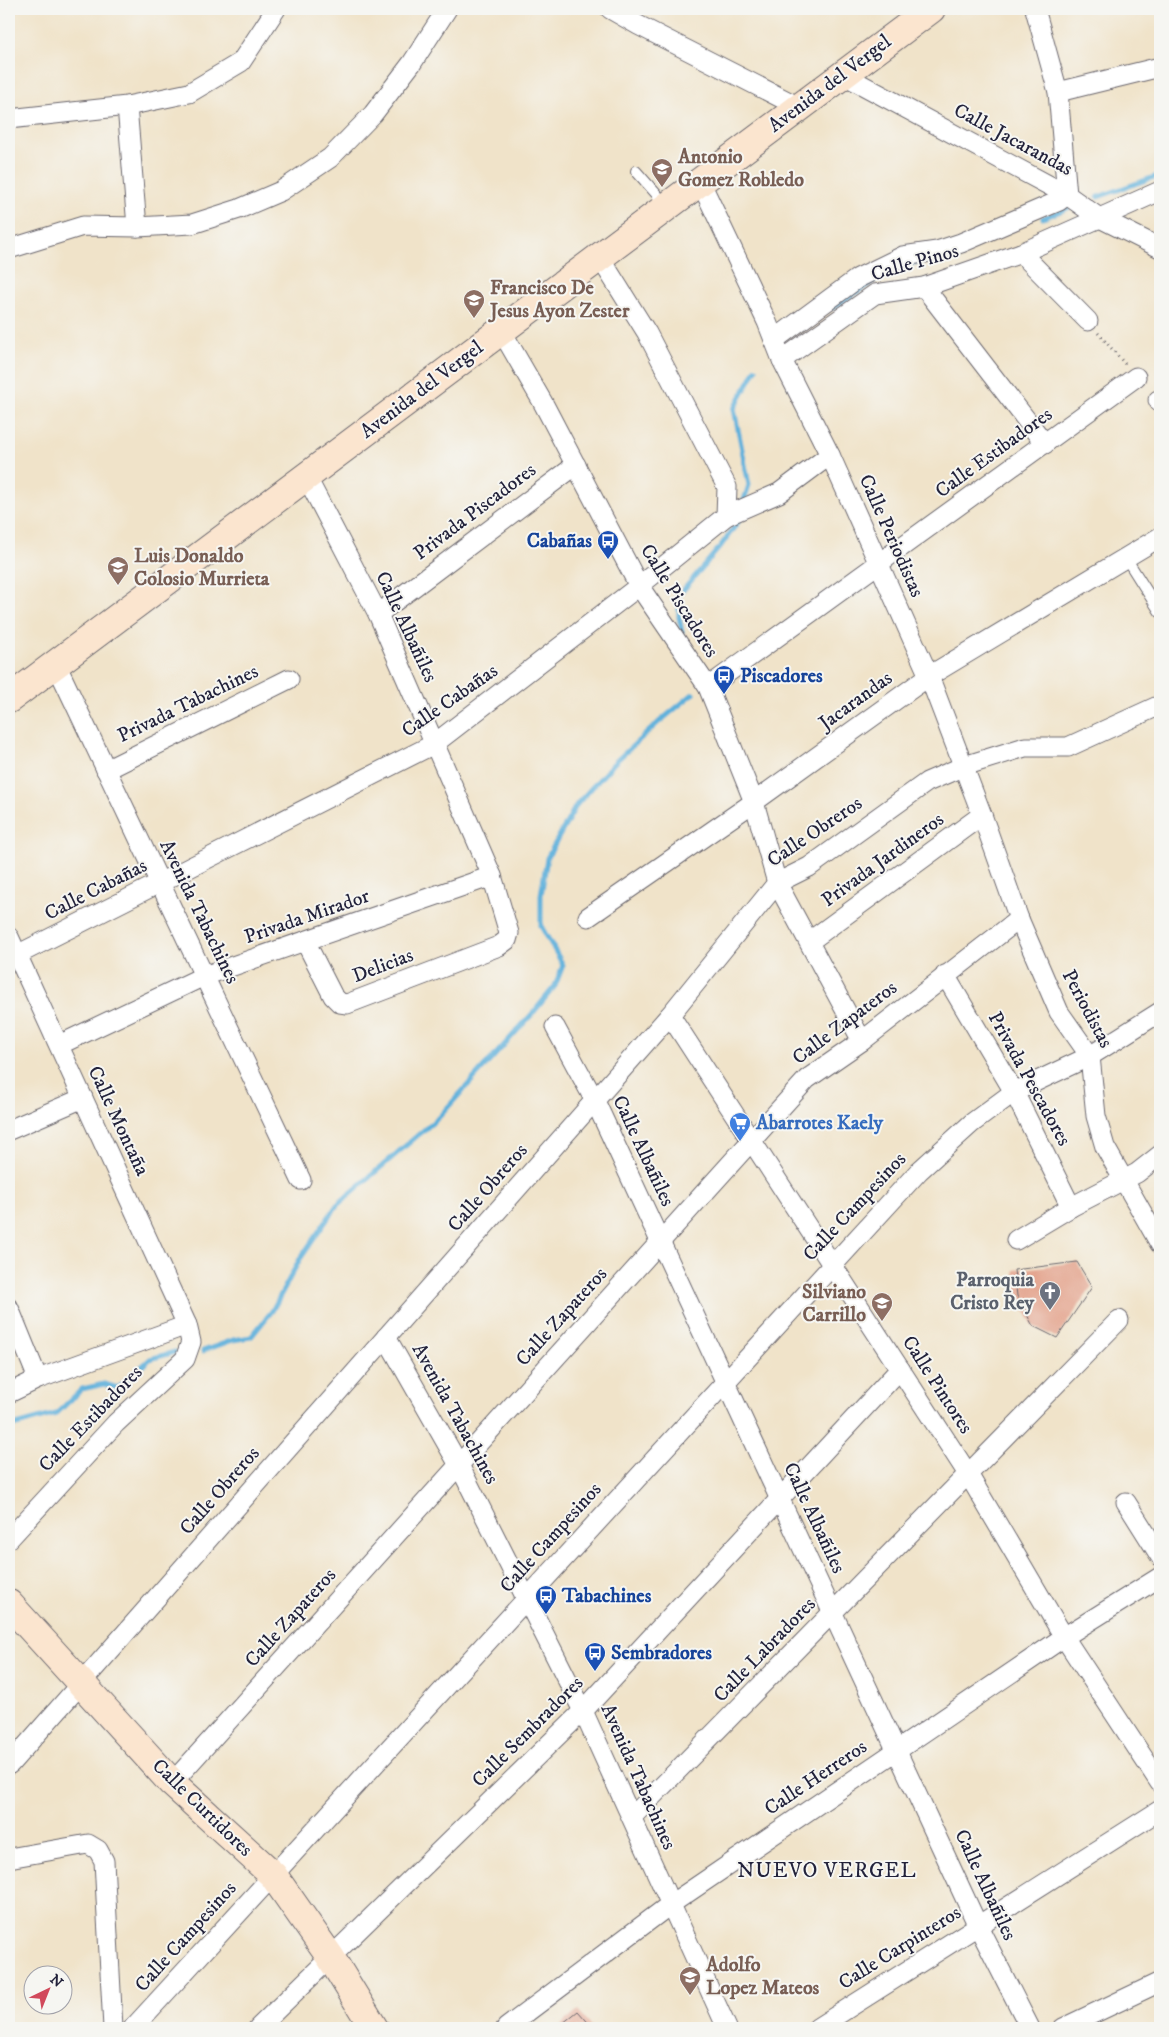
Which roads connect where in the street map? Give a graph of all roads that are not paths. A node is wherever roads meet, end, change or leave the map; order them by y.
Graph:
1 (276, 9) edge
2 (447, 9) edge
3 (610, 9) edge
4 (930, 9) edge
5 (1035, 9) edge
6 (1160, 67) edge
7 (842, 74) junction
8 (1058, 92) junction
9 (127, 106) junction
10 (799, 107) junction
11 (9, 119) edge
12 (636, 171) dead end
13 (700, 181) junction
14 (1160, 191) edge
15 (1067, 195) junction
16 (667, 206) junction
17 (1098, 217) junction
18 (137, 227) junction
19 (1160, 248) edge
20 (9, 250) edge
21 (1021, 253) junction
22 (599, 256) junction
23 (924, 287) junction
24 (1088, 321) road end
25 (501, 330) junction
26 (774, 340) junction
27 (782, 360) junction
28 (1136, 377) road end
29 (1045, 444) junction
30 (830, 455) junction
31 (576, 465) junction
32 (306, 476) junction
33 (726, 516) junction
34 (1160, 537) edge
35 (1126, 558) junction
36 (879, 565) junction
37 (639, 586) junction
38 (1160, 612) edge
39 (378, 614) junction
40 (56, 664) junction
41 (929, 676) junction
42 (289, 679) dead end
43 (708, 687) junction
44 (9, 699) edge
45 (1160, 705) edge
46 (434, 744) junction
47 (964, 766) junction
48 (106, 770) junction
49 (754, 802) junction
50 (982, 815) junction
51 (492, 876) junction
52 (778, 882) junction
53 (160, 883) junction
54 (588, 917) dead end
55 (1019, 919) junction
56 (9, 937) edge
57 (507, 940) joint
58 (305, 941) junction
59 (810, 941) junction
60 (13, 957) edge
61 (945, 975) junction
62 (204, 976) junction
63 (1160, 1012) edge
64 (670, 1015) junction
65 (555, 1028) dead end
66 (862, 1041) junction
67 (59, 1045) junction
68 (1090, 1056) junction
69 (1014, 1092) junction
70 (83, 1098) junction
71 (595, 1101) junction
72 (9, 1130) edge
73 (752, 1140) junction
74 (1160, 1155) edge
75 (1124, 1178) junction
76 (301, 1180) dead end
77 (1072, 1207) junction
78 (1016, 1240) dead end
79 (660, 1242) junction
80 (1160, 1244) edge
81 (832, 1264) junction
82 (9, 1308) edge
83 (1119, 1320) dead end
84 (187, 1325) junction
85 (386, 1337) junction
86 (900, 1369) junction
87 (38, 1379) junction
88 (725, 1381) junction
89 (9, 1393) edge
90 (459, 1465) junction
91 (968, 1474) junction
92 (780, 1499) junction
93 (1126, 1502) dead end
94 (9, 1539) edge
95 (1160, 1556) edge
96 (1160, 1577) edge
97 (526, 1598) junction
98 (9, 1604) edge
99 (833, 1612) junction
100 (1064, 1637) junction
101 (81, 1683) junction
102 (583, 1710) junction
103 (897, 1751) junction
104 (10, 1764) dead end
105 (172, 1783) junction
106 (1160, 1783) edge
107 (1160, 1810) edge
108 (632, 1817) junction
109 (9, 1858) edge
110 (273, 1875) junction
111 (671, 1904) junction
112 (978, 1926) junction
113 (331, 1958) junction
114 (1160, 1982) edge
115 (113, 2028) edge
116 (133, 2028) edge
117 (258, 2028) edge
118 (374, 2028) edge
119 (506, 2028) edge
120 (727, 2028) edge
121 (817, 2028) edge
122 (1030, 2028) edge
123 (1063, 2028) edge

1 - 9 street
2 - 18 street
3 - 10 street
4 - 7 street, Avenida del Vergel
5 - 8 street
6 - 8 street
7 - 10 street, Avenida del Vergel
7 - 15 street, Calle Jacarandas
8 - 15 street
9 - 11 street
9 - 18 street
10 - 13 street, Avenida del Vergel
12 - 16 lane
13 - 16 street, Avenida del Vergel
13 - 26 street, Calle Periodistas
14 - 17 street, Calle Pinos
15 - 17 street, Calle Jacarandas
15 - 26 street
16 - 22 street, Avenida del Vergel
17 - 19 street, Calle Jacarandas
17 - 21 street, Calle Pinos
18 - 20 street
21 - 23 street, Calle Pinos
21 - 24 street
22 - 25 street, Avenida del Vergel
22 - 33 street
23 - 27 street, Calle Pinos
23 - 29 street
25 - 31 street, Calle Piscadores
25 - 32 street, Avenida del Vergel
26 - 27 street, Calle Periodistas
27 - 30 street, Calle Periodistas
28 - 29 street, Calle Estibadores
29 - 36 street, Calle Estibadores
30 - 33 street, Calle Cabañas
30 - 36 street, Calle Periodistas
31 - 37 street, Calle Piscadores
31 - 39 street, Privada Piscadores
32 - 39 street, Calle Albañiles
32 - 40 street, Avenida del Vergel
33 - 37 street, Calle Cabañas
34 - 35 street, Jacarandas
35 - 38 lane
35 - 41 street, Jacarandas
36 - 41 street, Calle Periodistas
36 - 43 street, Calle Estibadores
37 - 43 street, Calle Piscadores
37 - 46 street, Calle Cabañas
39 - 46 street, Calle Albañiles
40 - 44 street, Avenida del Vergel
40 - 48 street, Avenida Tabachines
41 - 47 street, Calle Periodistas
41 - 49 street, Jacarandas
42 - 48 street, Privada Tabachines
43 - 49 street, Calle Piscadores
45 - 47 street, Calle Obreros
46 - 51 street, Calle Albañiles
46 - 53 street, Calle Cabañas
47 - 50 street, Calle Periodistas
47 - 52 street, Calle Obreros
48 - 53 street, Avenida Tabachines
49 - 52 street, Calle Piscadores
49 - 54 street, Jacarandas
50 - 55 street, Calle Periodistas
50 - 59 street, Privada Jardineros
51 - 57 street, Calle Albañiles
51 - 58 street, Privada Mirador
52 - 59 street, Calle Piscadores
52 - 64 street, Calle Obreros
53 - 60 street, Calle Cabañas
53 - 62 street, Avenida Tabachines
55 - 61 street, Calle Zapateros
55 - 68 street, Periodistas
56 - 60 street, Calle Montaña
57 - 58 street, Delicias
58 - 62 street, Privada Mirador
59 - 66 street, Calle Piscadores
60 - 67 street, Calle Montaña
61 - 66 street, Calle Zapateros
61 - 69 street, Privada Pescadores
62 - 67 street, Privada Mirador
62 - 76 street, Avenida Tabachines
63 - 68 street, Calle Campesinos
64 - 71 street, Calle Obreros
64 - 73 street, Calle Pintores
65 - 71 street, Calle Albañiles
66 - 73 street, Calle Zapateros
67 - 70 street, Calle Montaña
68 - 69 street, Calle Campesinos
68 - 75 street, Periodistas
69 - 77 street, Privada Pescadores
69 - 81 street, Calle Campesinos
70 - 72 street
70 - 84 street, Calle Montaña
71 - 79 street, Calle Albañiles
71 - 85 street, Calle Obreros
73 - 79 street, Calle Zapateros
73 - 81 street, Calle Pintores
74 - 75 street
75 - 77 street
75 - 80 street, Periodistas
77 - 78 street
79 - 88 street, Calle Albañiles
79 - 90 street, Calle Zapateros
81 - 86 street, Calle Pintores
81 - 88 street, Calle Campesinos
82 - 87 street
83 - 91 street, Calle Labradores
84 - 87 street
84 - 94 street, Calle Estibadores
85 - 90 street, Avenida Tabachines
85 - 101 street, Calle Obreros
86 - 91 street, Calle Pintores
86 - 92 street, Calle Sembradores
87 - 89 street
88 - 92 street, Calle Albañiles
88 - 97 street, Calle Campesinos
90 - 97 street, Avenida Tabachines
90 - 105 street, Calle Zapateros
91 - 99 street, Calle Labradores
91 - 100 street, Calle Pintores
92 - 99 street, Calle Albañiles
92 - 102 street, Calle Sembradores
93 - 95 street
96 - 100 street, Calle Herreros
97 - 102 street, Avenida Tabachines
97 - 110 street, Calle Campesinos
98 - 101 street, Calle Curtidores
99 - 103 street, Calle Albañiles
99 - 108 street, Calle Labradores
100 - 103 street, Calle Herreros
100 - 106 street, Calle Pintores
101 - 104 street, Calle Obreros
101 - 105 street, Calle Curtidores
102 - 108 street, Avenida Tabachines
102 - 113 street, Calle Sembradores
103 - 111 street, Calle Herreros
103 - 112 street, Calle Albañiles
105 - 110 street, Calle Curtidores
107 - 112 street, Calle Carpinteros
108 - 111 street, Avenida Tabachines
109 - 115 street
110 - 113 street, Calle Curtidores
110 - 116 street, Calle Campesinos
111 - 119 street, Calle Herreros
111 - 120 street, Avenida Tabachines
112 - 121 street, Calle Carpinteros
112 - 122 street, Calle Albañiles
113 - 117 street, Calle Sembradores
113 - 118 street, Calle Curtidores
114 - 123 street

